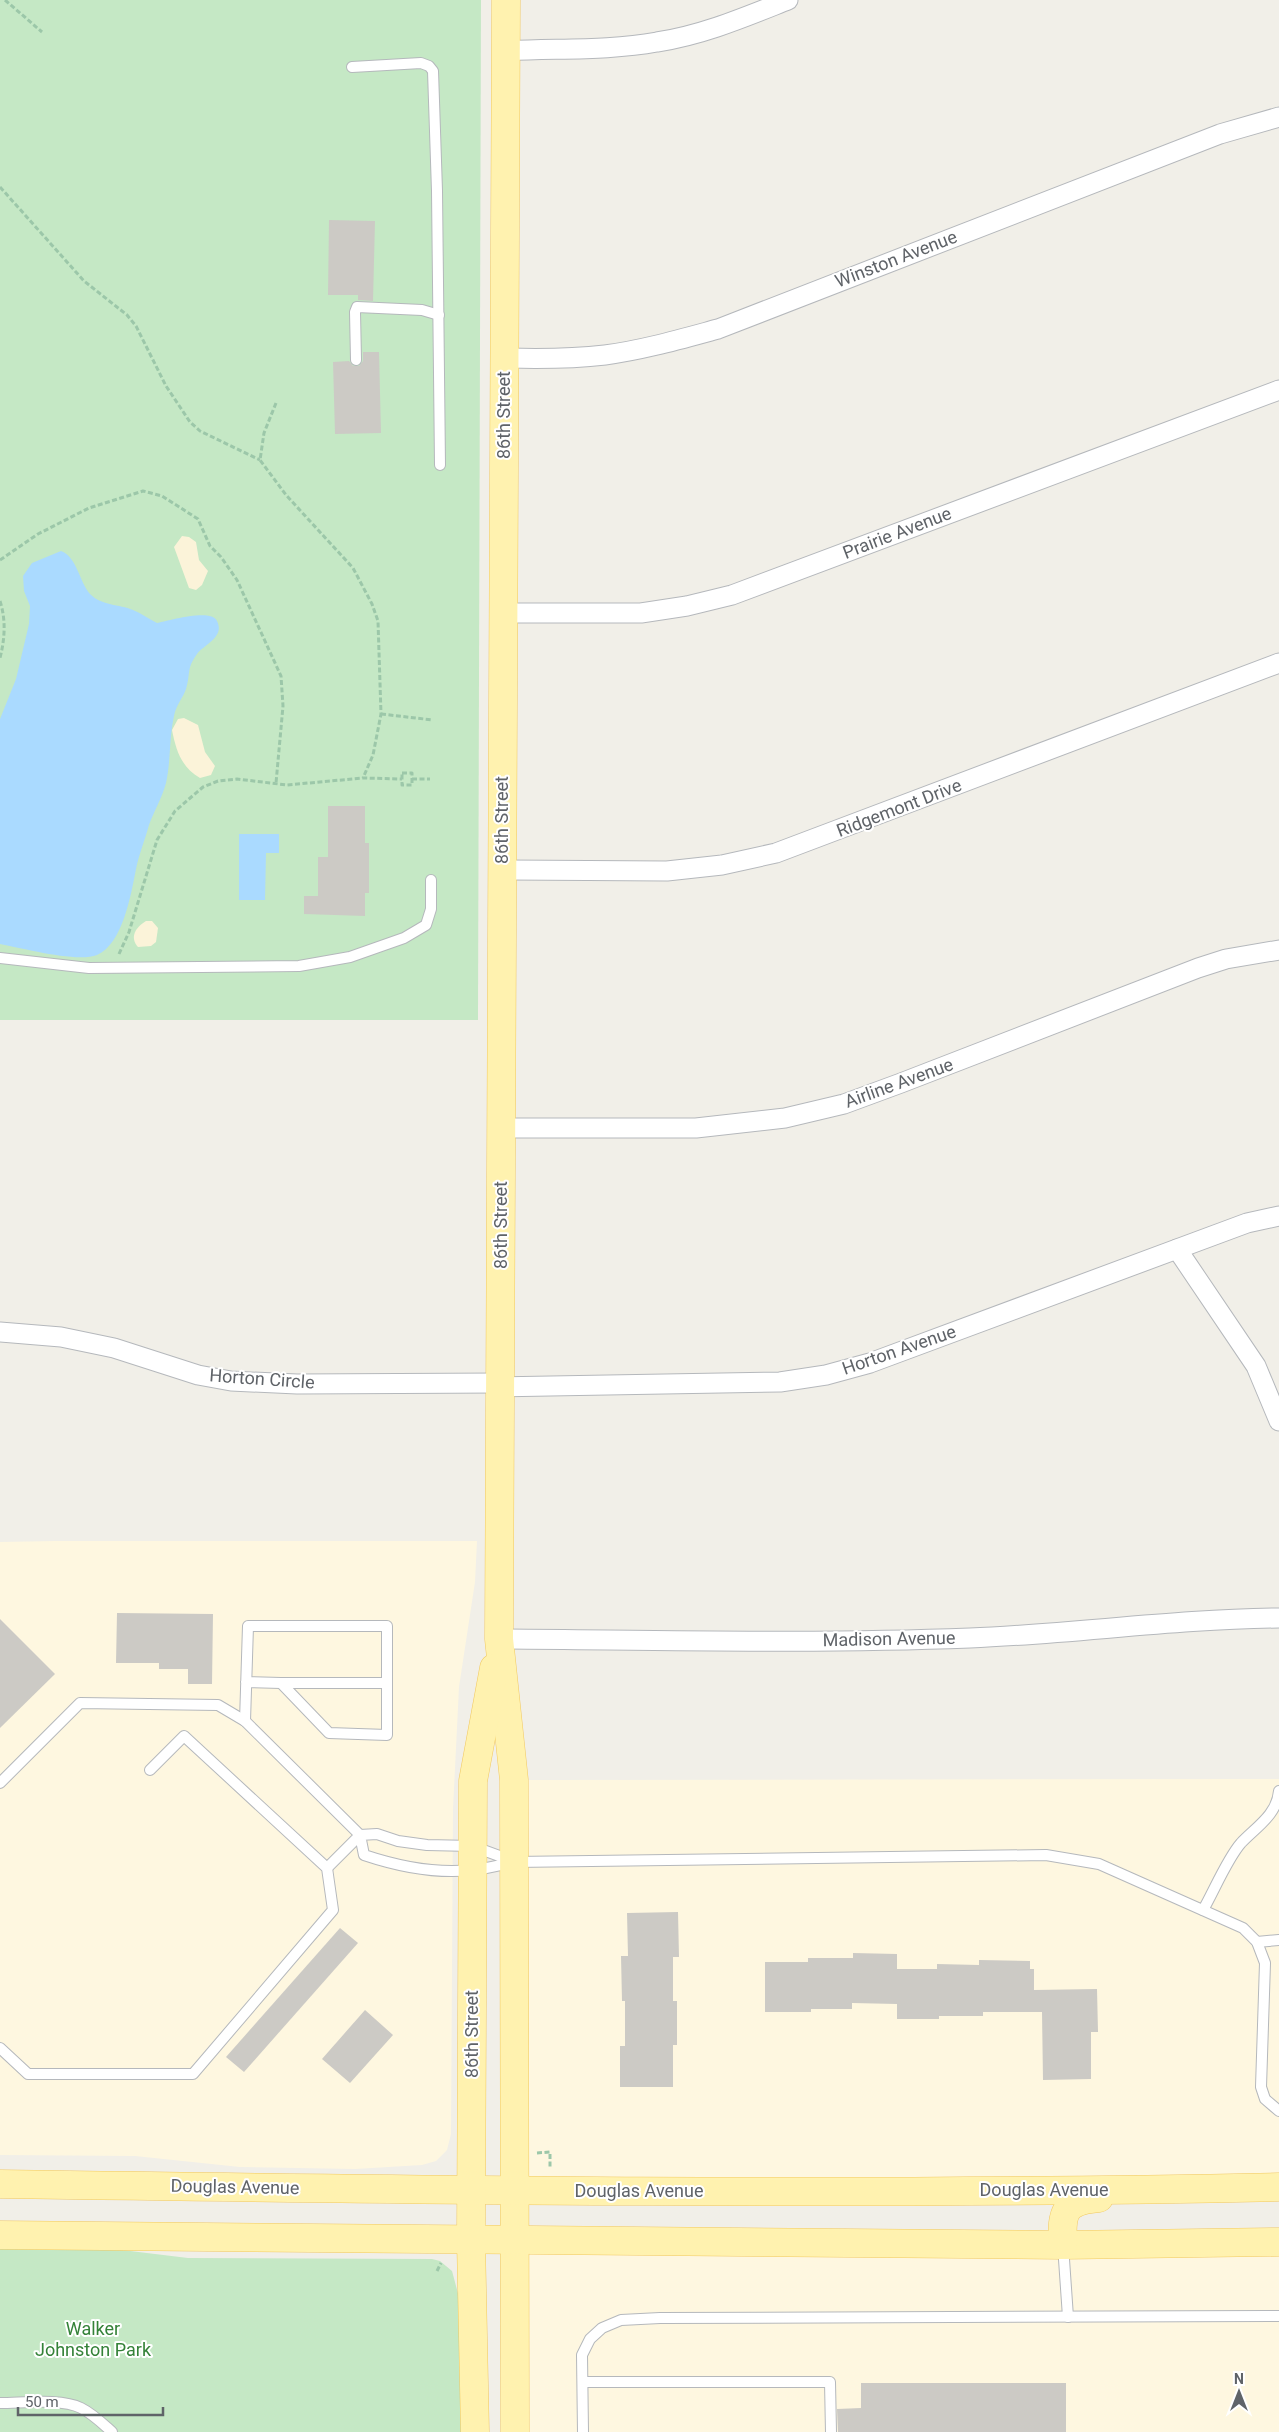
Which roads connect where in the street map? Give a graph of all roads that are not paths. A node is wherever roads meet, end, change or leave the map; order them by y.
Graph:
1 (506, 0) edge
2 (788, 0) edge
3 (505, 51) junction
4 (352, 67) dead end
5 (1279, 117) edge
6 (439, 315) junction
7 (504, 358) junction
8 (356, 360) dead end
9 (1279, 390) edge
10 (440, 465) dead end
11 (503, 613) junction
12 (1279, 663) edge
13 (502, 870) junction
14 (430, 880) dead end
15 (1279, 950) edge
16 (0, 958) edge
17 (501, 1128) junction
18 (1279, 1216) edge
19 (1177, 1249) junction
20 (0, 1332) edge
21 (500, 1385) junction
22 (1279, 1422) edge
23 (1279, 1618) edge
24 (499, 1639) junction
25 (246, 1682) junction
26 (281, 1683) junction
27 (387, 1683) junction
28 (245, 1721) junction
29 (150, 1770) dead end
30 (0, 1783) edge
31 (1279, 1792) edge
32 (360, 1835) junction
33 (472, 1858) junction
34 (514, 1862) junction
35 (327, 1868) junction
36 (1203, 1910) junction
37 (1279, 1940) edge
38 (1257, 1942) junction
39 (0, 2048) edge
40 (1279, 2111) edge
41 (0, 2184) edge
42 (1279, 2187) edge
43 (1196, 2189) junction
44 (472, 2191) junction
45 (513, 2191) junction
46 (0, 2235) edge
47 (472, 2241) junction
48 (513, 2241) junction
49 (1279, 2242) edge
50 (1063, 2245) junction
51 (1279, 2316) edge
52 (1068, 2317) junction
53 (583, 2382) junction
54 (0, 2403) edge
55 (112, 2432) edge
56 (475, 2432) edge
57 (515, 2432) edge
58 (583, 2432) edge
59 (831, 2432) edge

1 - 3 main road, 86th Street
2 - 3 street
3 - 7 main road, 86th Street
4 - 6 lane
5 - 7 street, Winston Avenue
6 - 8 lane
6 - 10 lane
7 - 11 main road, 86th Street
9 - 11 street, Prairie Avenue
11 - 13 main road, 86th Street
12 - 13 street, Ridgemont Drive
13 - 17 main road, 86th Street
14 - 16 lane
15 - 17 street, Airline Avenue
17 - 21 main road, 86th Street
18 - 19 street, Horton Avenue
19 - 21 street, Horton Avenue
19 - 22 street
20 - 21 street, Horton Circle
21 - 24 main road, 86th Street
23 - 24 street, Madison Avenue
24 - 33 main road, 86th Street
24 - 34 main road, 86th Street
25 - 26 lane
25 - 27 lane
25 - 28 lane
26 - 27 lane
26 - 27 lane
28 - 30 lane
28 - 32 lane
29 - 35 lane
31 - 36 lane
32 - 33 lane
32 - 33 lane
32 - 35 lane
33 - 34 lane
33 - 34 lane
33 - 44 main road, 86th Street
34 - 36 lane
34 - 45 main road, 86th Street
35 - 39 lane
36 - 38 lane
37 - 38 lane
38 - 40 lane
41 - 44 main road, Douglas Avenue
42 - 43 main road, Douglas Avenue
43 - 45 main road, Douglas Avenue
43 - 50 main road
44 - 45 main road, Douglas Avenue
44 - 47 main road, 86th Street
45 - 48 main road, 86th Street
46 - 47 main road
47 - 48 main road
47 - 56 main road, 86th Street
48 - 50 main road
48 - 57 main road, 86th Street
49 - 50 main road
50 - 52 lane
51 - 52 lane
52 - 53 lane
53 - 58 lane
53 - 59 lane
54 - 55 lane

